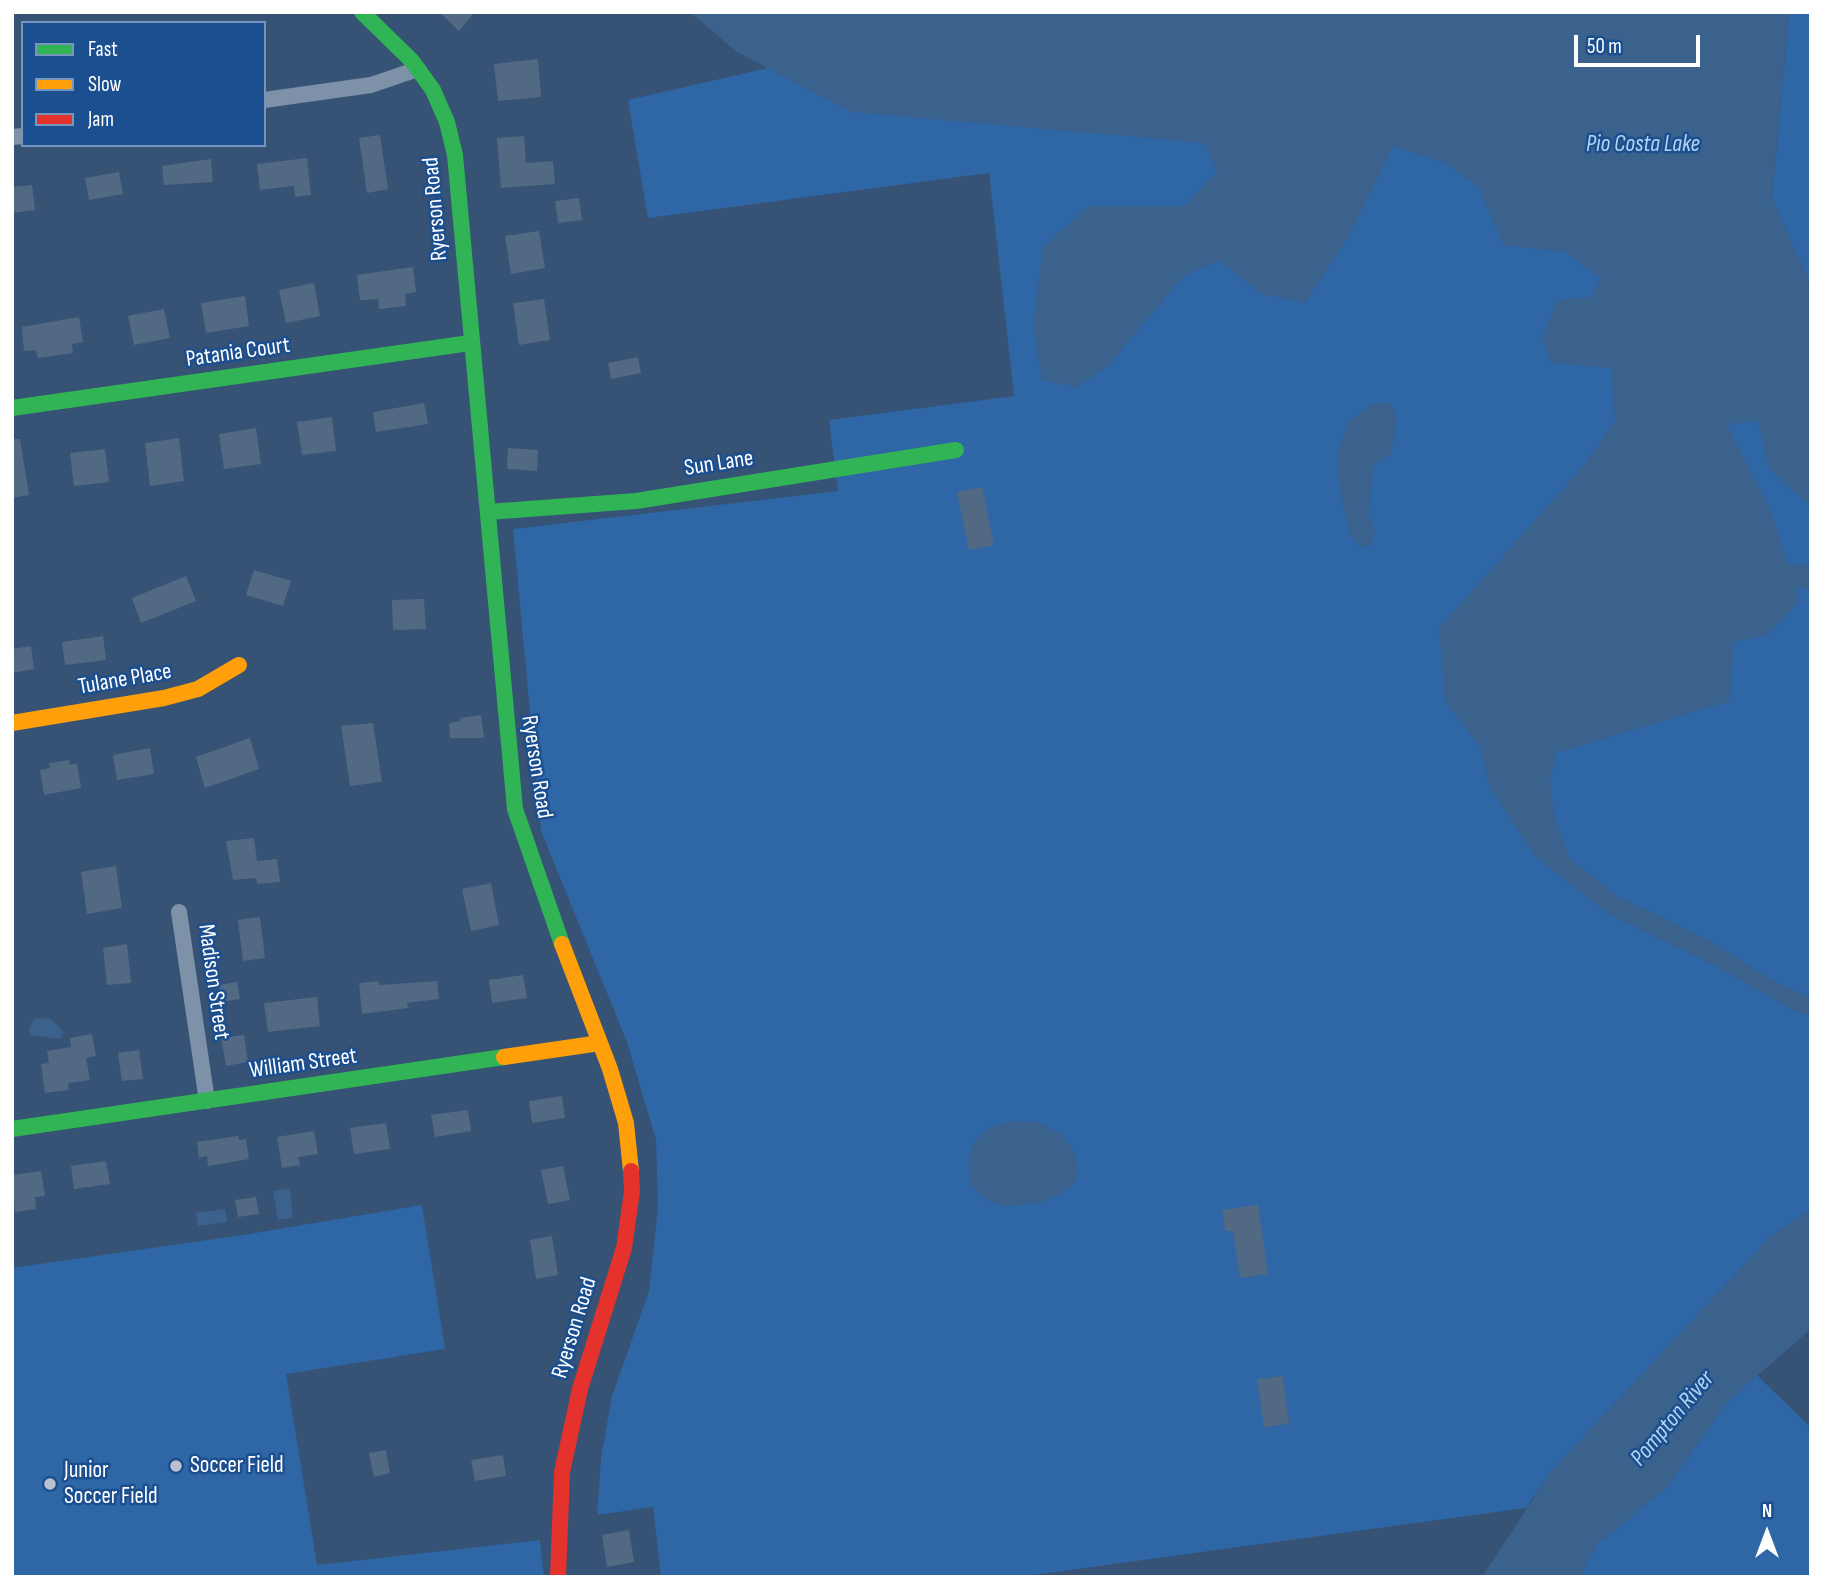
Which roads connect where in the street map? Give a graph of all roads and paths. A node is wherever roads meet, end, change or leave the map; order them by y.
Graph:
1 (362, 12) edge
2 (418, 69) junction
3 (266, 100) edge
4 (470, 343) junction
5 (12, 408) edge
6 (956, 450) dead end
7 (488, 512) junction
8 (239, 666) dead end
9 (12, 723) edge
10 (179, 912) dead end
11 (600, 1043) junction
12 (207, 1101) junction
13 (12, 1129) edge
14 (558, 1577) edge

1 - 2 street, Ryerson Road
2 - 3 street
2 - 4 street, Ryerson Road
4 - 5 street, Patania Court
4 - 7 street, Ryerson Road
6 - 7 street, Sun Lane
7 - 11 street, Ryerson Road
8 - 9 street, Tulane Place
10 - 12 street, Madison Street
11 - 12 street, William Street
11 - 14 street, Ryerson Road
12 - 13 street, William Street

